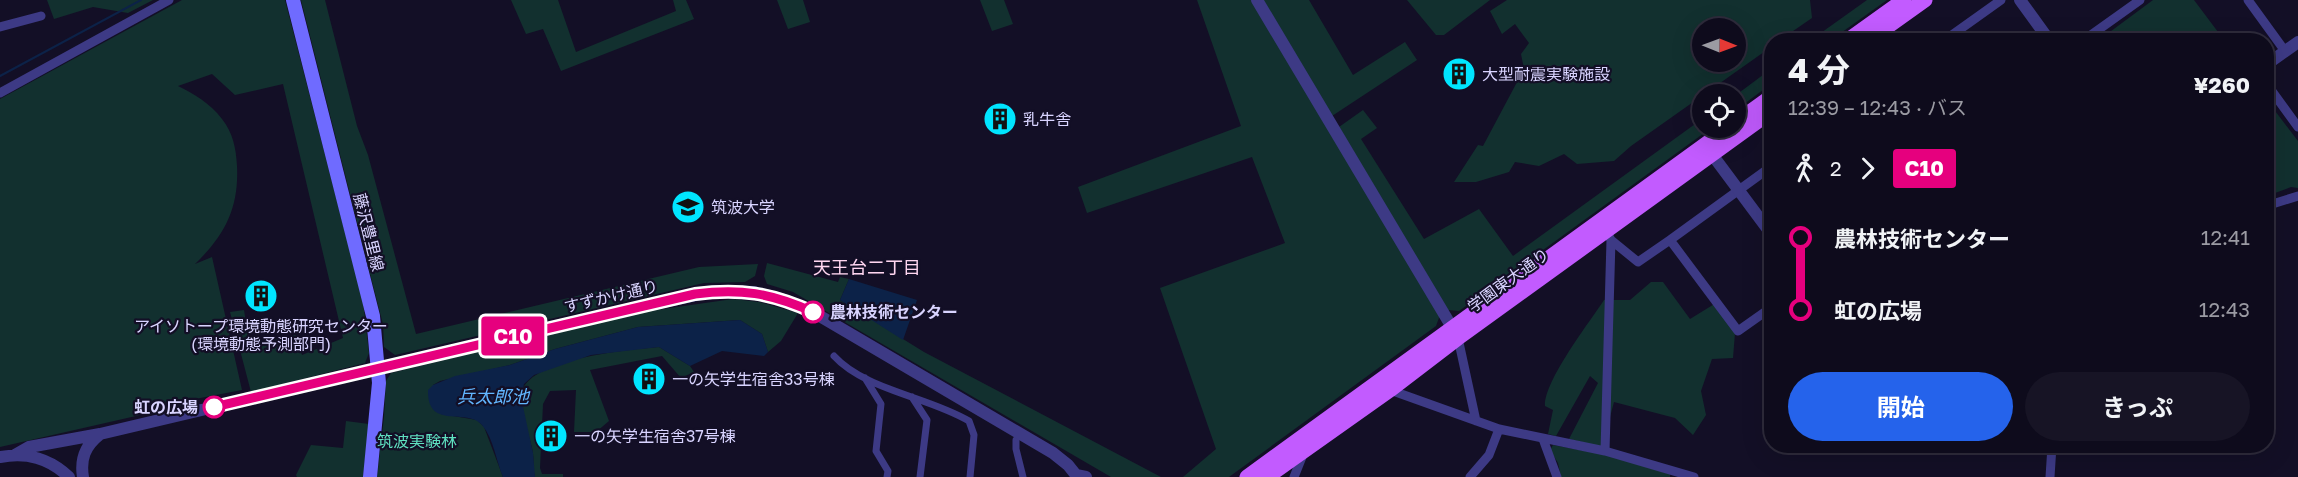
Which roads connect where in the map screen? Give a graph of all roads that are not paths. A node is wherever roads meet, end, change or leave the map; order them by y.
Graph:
1 (169, 0) edge
2 (293, 0) edge
3 (1257, 0) edge
4 (1904, 0) edge
5 (1924, 0) edge
6 (2001, 0) edge
7 (2020, 0) edge
8 (2140, 0) edge
9 (2248, 0) edge
10 (41, 16) dead end
11 (0, 27) edge
12 (1858, 33) edge
13 (1879, 33) edge
14 (1955, 33) edge
15 (2044, 33) edge
16 (2094, 33) edge
17 (2272, 33) edge
18 (2274, 36) edge
19 (2298, 42) edge
20 (2285, 51) junction
21 (2274, 59) edge
22 (0, 93) edge
23 (2274, 94) edge
24 (1764, 102) edge
25 (1746, 115) edge
26 (1764, 116) edge
27 (2298, 127) edge
28 (1719, 138) edge
29 (1709, 149) junction
30 (1764, 172) edge
31 (1738, 190) junction
32 (2298, 196) edge
33 (2274, 204) edge
34 (1764, 224) edge
35 (1608, 236) junction
36 (1670, 240) junction
37 (1764, 313) edge
38 (1456, 333) junction
39 (834, 356) dead end
40 (379, 368) junction
41 (866, 378) junction
42 (1390, 390) junction
43 (912, 397) junction
44 (1476, 421) junction
45 (1499, 429) junction
46 (100, 434) junction
47 (1543, 439) junction
48 (68, 440) junction
49 (1016, 440) dead end
50 (1304, 450) junction
51 (1605, 452) junction
52 (2052, 453) edge
53 (15, 455) junction
54 (0, 458) edge
55 (48, 461) junction
56 (1080, 476) edge
57 (69, 477) edge
58 (83, 477) edge
59 (370, 477) edge
60 (887, 477) edge
61 (920, 477) edge
62 (970, 477) edge
63 (1023, 477) edge
64 (1247, 477) edge
65 (1267, 477) edge
66 (1294, 477) edge
67 (1470, 477) edge
68 (1557, 477) edge
69 (1694, 477) edge
70 (2050, 477) edge

1 - 22 street
2 - 40 main road, 藤沢豊里線
3 - 38 street
4 - 12 main road
5 - 13 main road
6 - 14 street
7 - 15 street
8 - 16 street
9 - 17 street
10 - 11 street
18 - 20 street
19 - 20 street
20 - 21 street
23 - 27 street
24 - 25 main road
26 - 29 main road, 学園東大通り
28 - 29 main road, 学園東大通り
29 - 31 street
29 - 35 main road, 学園東大通り
29 - 38 main road, 学園東大通り
30 - 31 street
31 - 34 street
31 - 36 street
32 - 33 street
35 - 36 street
35 - 38 main road, 学園東大通り
35 - 51 street
36 - 37 street
38 - 42 main road, 学園東大通り
38 - 44 street
38 - 64 main road, 学園東大通り
39 - 41 street
40 - 46 street, すずかけ通り
40 - 56 street, すずかけ通り
40 - 59 main road, 藤沢豊里線
41 - 43 street
41 - 60 street
42 - 44 street
42 - 50 main road, 学園東大通り
43 - 61 street
43 - 62 street
44 - 45 street
45 - 47 street
45 - 67 street
46 - 48 street, すずかけ通り
46 - 58 street
47 - 51 street
47 - 68 street
48 - 53 street, すずかけ通り
48 - 55 street
49 - 63 street
50 - 65 main road, 学園東大通り
50 - 66 street
51 - 69 street
52 - 70 street
53 - 54 street
53 - 55 street
55 - 57 street

